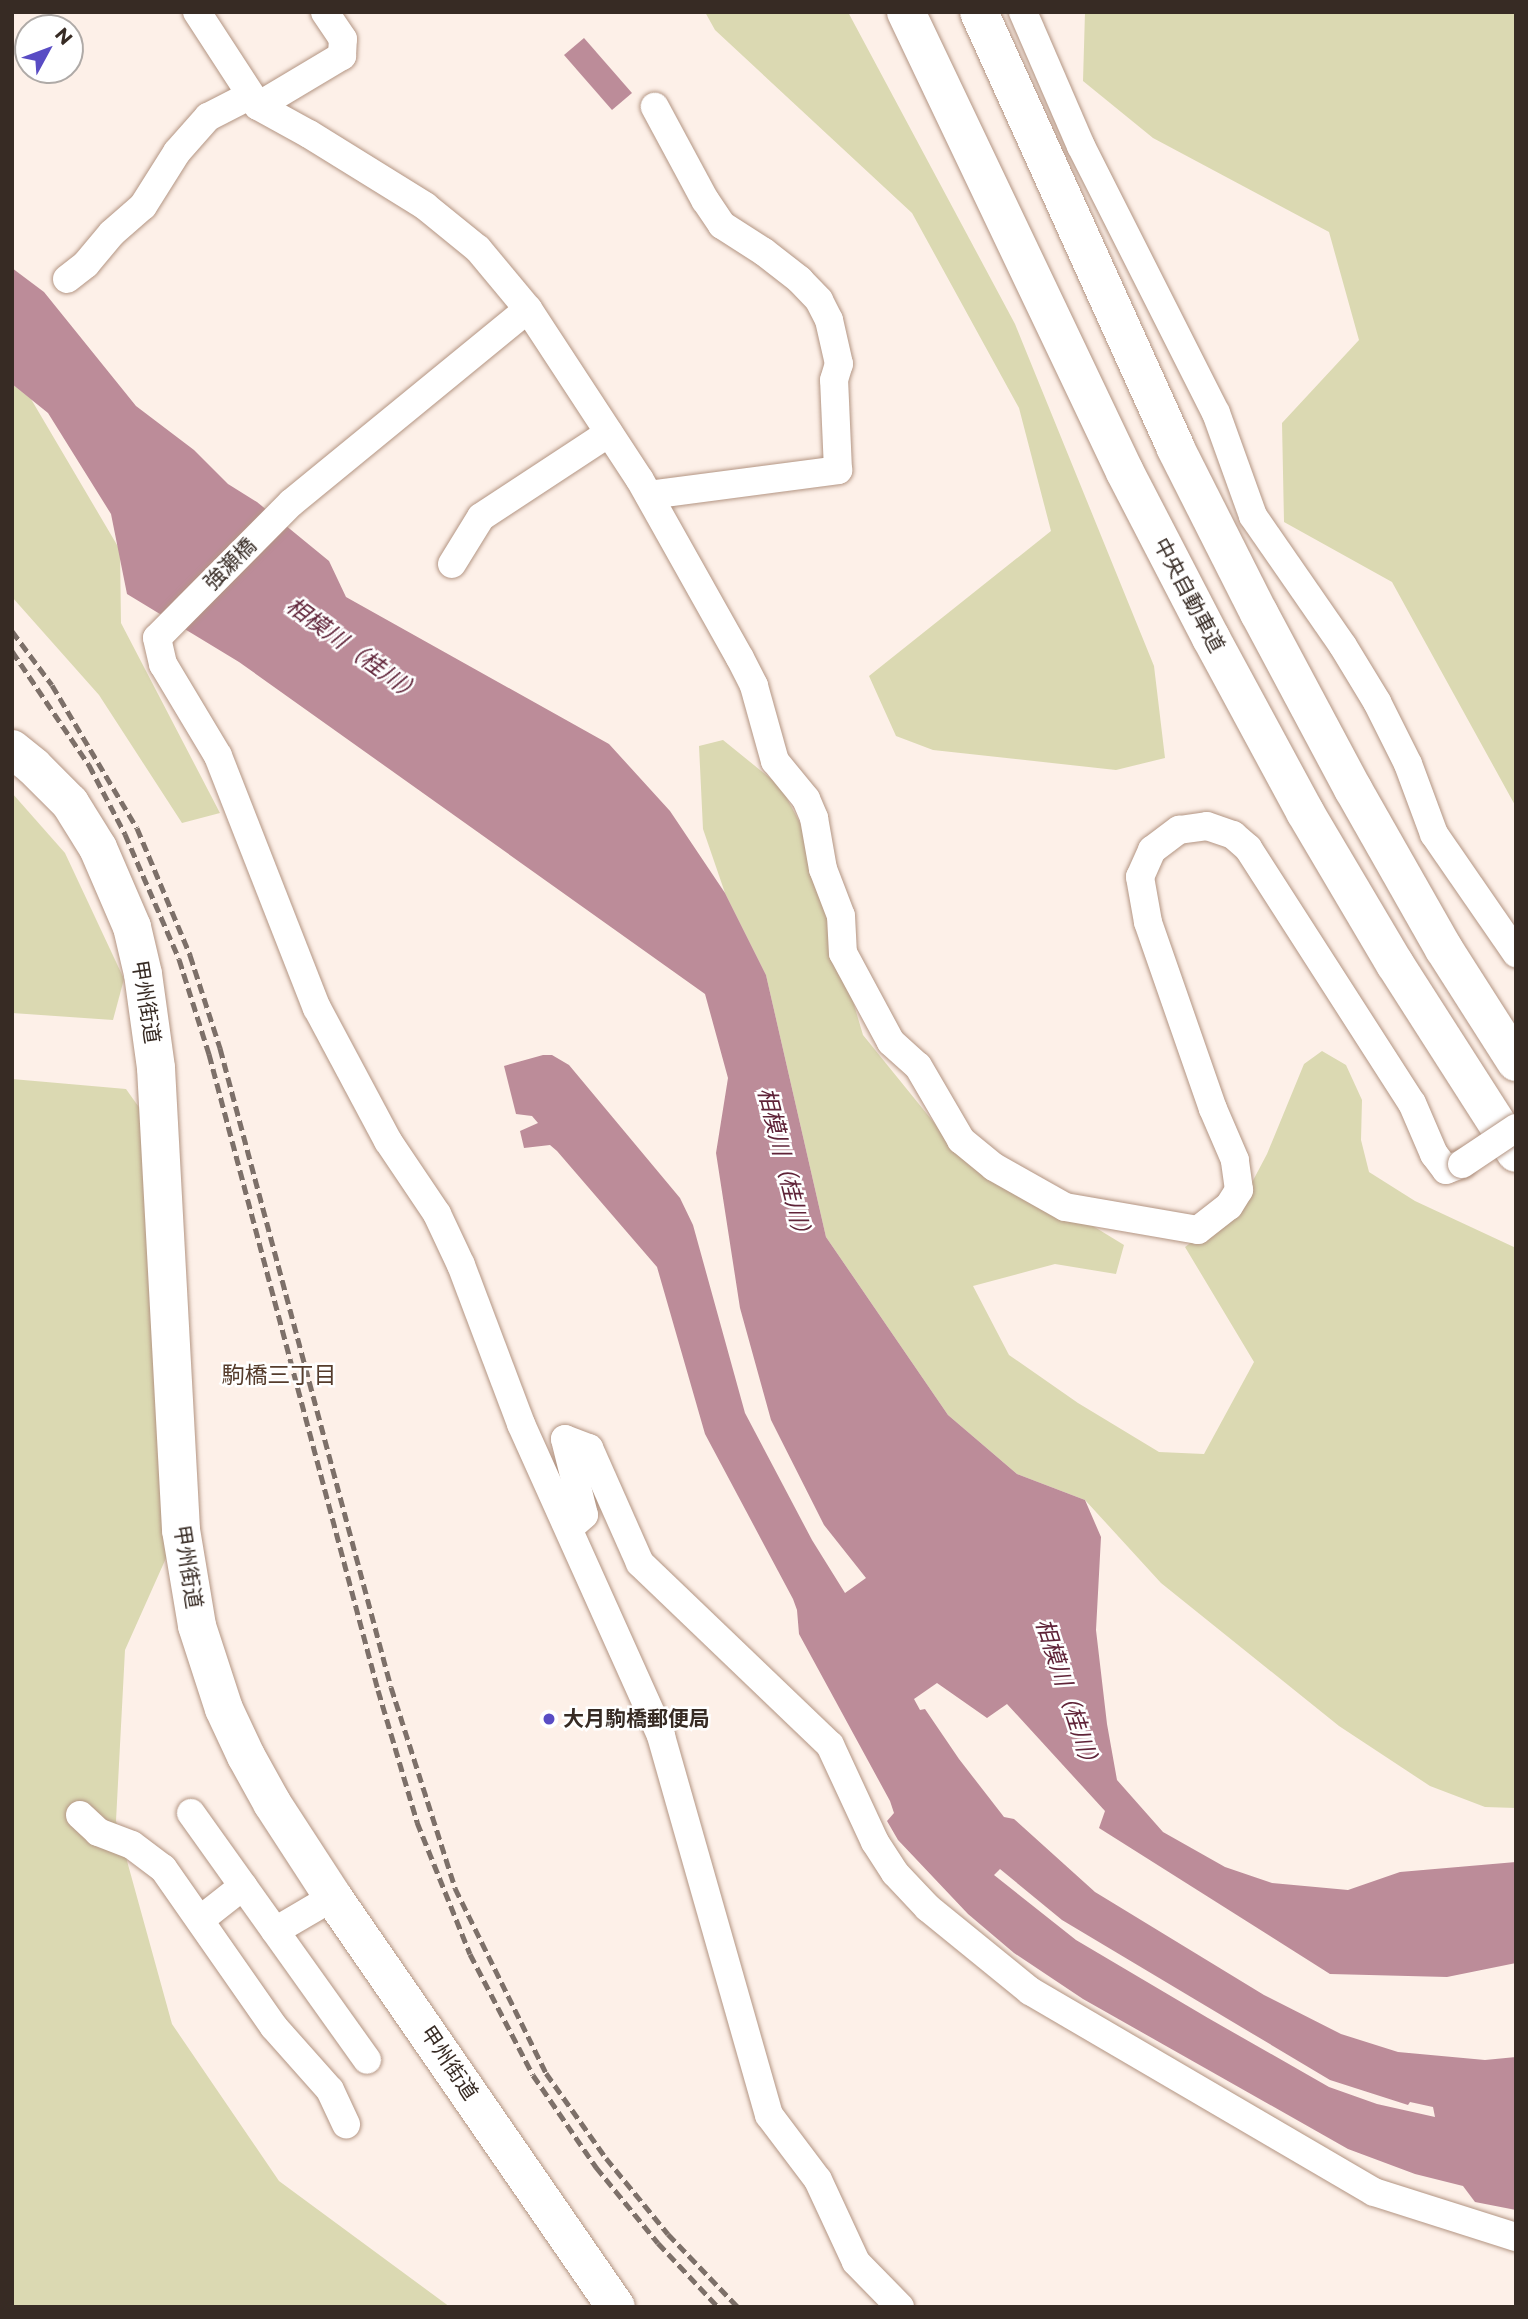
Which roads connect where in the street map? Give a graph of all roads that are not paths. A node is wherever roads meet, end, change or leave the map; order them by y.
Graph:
1 (197, 12) edge
2 (325, 12) edge
3 (892, 12) edge
4 (906, 12) edge
5 (979, 12) edge
6 (1023, 12) edge
7 (253, 101) junction
8 (655, 107) dead end
9 (67, 279) dead end
10 (528, 309) junction
11 (609, 433) junction
12 (1125, 472) junction
13 (649, 495) junction
14 (452, 564) dead end
15 (12, 749) edge
16 (1516, 953) edge
17 (1516, 1062) edge
18 (1516, 1128) edge
19 (1516, 1153) edge
20 (569, 1528) junction
21 (191, 1813) dead end
22 (80, 1815) dead end
23 (243, 1886) junction
24 (333, 1897) junction
25 (200, 1920) junction
26 (275, 1931) junction
27 (367, 2060) dead end
28 (346, 2124) dead end
29 (1516, 2237) edge
30 (616, 2307) edge
31 (900, 2307) edge

1 - 7 street
2 - 7 street
3 - 12 highway
4 - 12 highway, 中央自動車道
5 - 17 highway
6 - 16 street
7 - 9 street
7 - 10 street
8 - 13 street
10 - 11 street
10 - 20 street, 強瀬橋
11 - 13 street
11 - 14 street
12 - 19 highway, 中央自動車道
13 - 18 street, bridge
15 - 24 highway, 甲州街道
20 - 29 street
20 - 31 street
21 - 23 street
22 - 25 street
23 - 25 street
23 - 26 street
24 - 26 street
24 - 30 highway, 甲州街道
25 - 28 street
26 - 27 street

